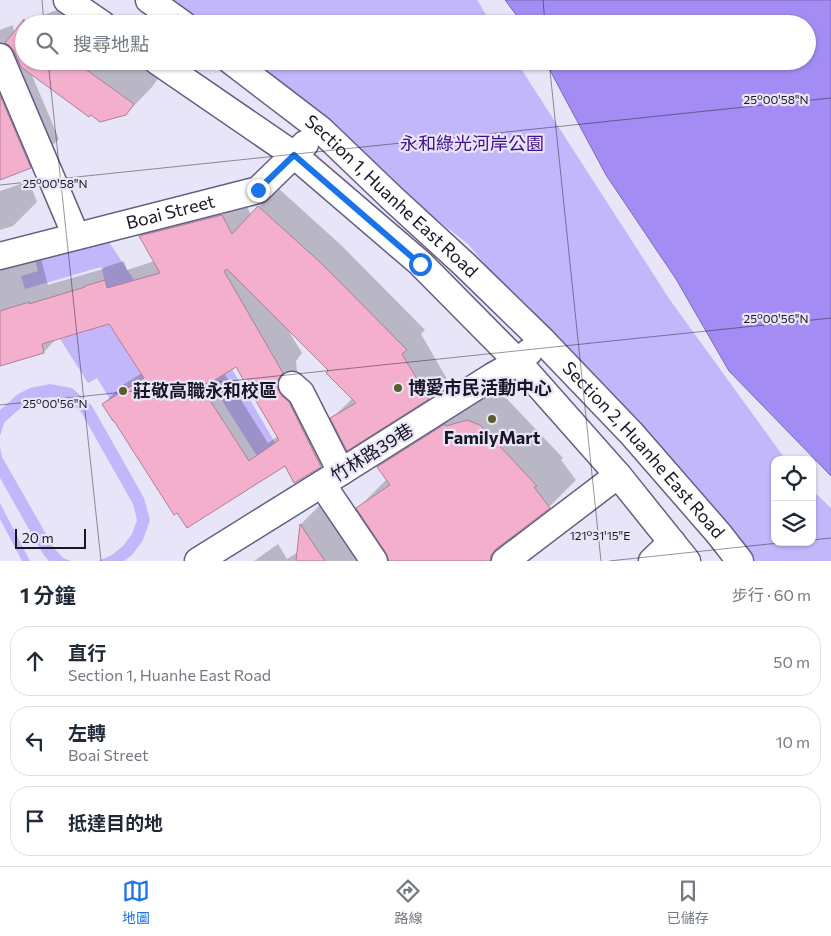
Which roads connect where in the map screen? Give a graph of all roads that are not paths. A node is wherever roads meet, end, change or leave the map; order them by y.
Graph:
1 (67, 0) edge
2 (149, 0) edge
3 (89, 15) edge
4 (170, 15) edge
5 (0, 57) edge
6 (170, 70) edge
7 (243, 70) edge
8 (320, 130) junction
9 (294, 155) junction
10 (76, 236) junction
11 (0, 256) edge
12 (542, 340) junction
13 (518, 362) junction
14 (292, 384) dead end
15 (618, 475) junction
16 (332, 478) junction
17 (679, 551) edge
18 (198, 561) edge
19 (374, 561) edge
20 (505, 561) edge
21 (652, 561) edge
22 (740, 561) edge

1 - 3 street
2 - 4 street
5 - 10 street
6 - 9 street, Section 1, Huanhe East Road
7 - 8 street, Section 1, Huanhe East Road
8 - 9 street, Boai Street
8 - 12 street, Section 1, Huanhe East Road
9 - 10 street, Boai Street
9 - 13 street, Section 1, Huanhe East Road
10 - 11 street, Boai Street
12 - 13 street, 竹林路39巷
12 - 22 street, Section 2, Huanhe East Road
13 - 15 street, Section 2, Huanhe East Road
13 - 16 street, 竹林路39巷
14 - 16 street
15 - 17 street, Section 2, Huanhe East Road
15 - 20 street
16 - 18 street, 竹林路39巷
16 - 19 street
17 - 21 street

